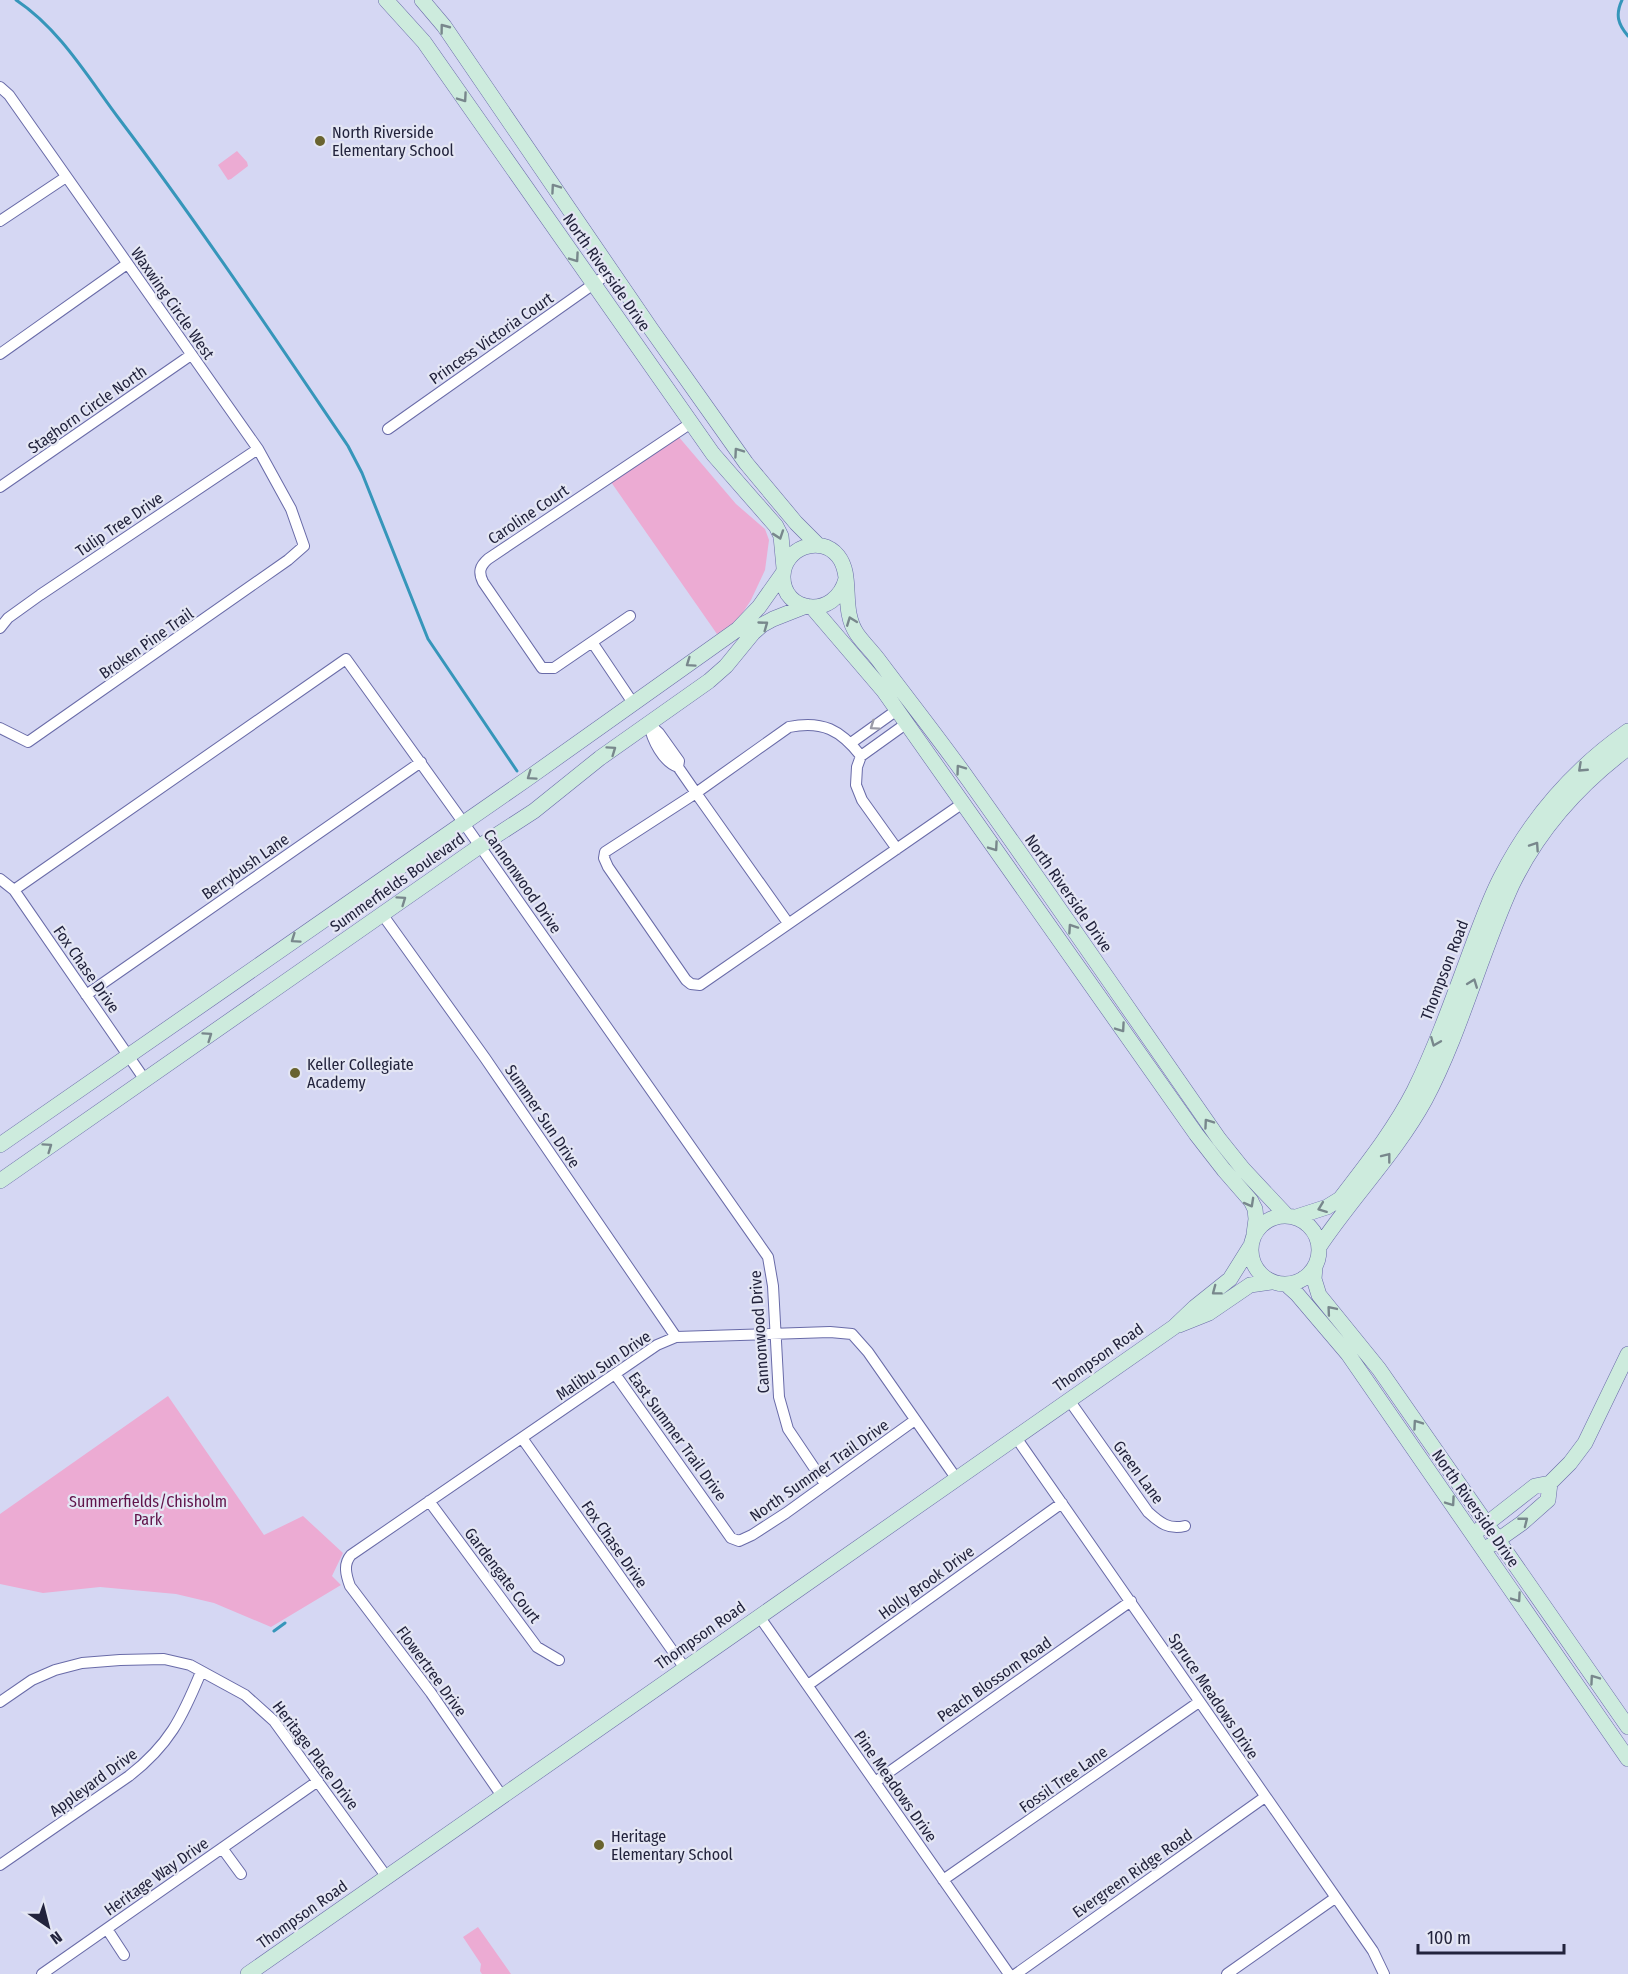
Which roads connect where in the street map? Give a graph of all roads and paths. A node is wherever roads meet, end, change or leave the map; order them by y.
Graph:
1 (386, 0) edge
2 (422, 0) edge
3 (0, 87) edge
4 (66, 177) junction
5 (0, 221) edge
6 (127, 264) junction
7 (612, 271) junction
8 (593, 284) junction
9 (0, 354) edge
10 (191, 355) junction
11 (691, 423) junction
12 (388, 429) dead end
13 (258, 449) junction
14 (0, 487) edge
15 (818, 545) junction
16 (304, 546) joint
17 (784, 571) junction
18 (846, 579) junction
19 (809, 607) junction
20 (630, 616) dead end
21 (0, 628) edge
22 (592, 642) junction
23 (633, 703) junction
24 (897, 710) junction
25 (907, 723) junction
26 (649, 724) junction
27 (0, 728) edge
28 (1628, 731) edge
29 (851, 743) junction
30 (1619, 749) edge
31 (861, 756) junction
32 (421, 762) junction
33 (696, 793) junction
34 (963, 802) junction
35 (463, 822) junction
36 (480, 846) junction
37 (897, 849) junction
38 (0, 879) edge
39 (14, 890) junction
40 (382, 914) junction
41 (788, 923) junction
42 (1097, 964) junction
43 (1083, 974) junction
44 (86, 995) junction
45 (128, 1055) junction
46 (145, 1080) junction
47 (1401, 1128) junction
48 (0, 1145) edge
49 (0, 1181) edge
50 (1292, 1217) junction
51 (1252, 1240) junction
52 (1319, 1246) junction
53 (1315, 1267) junction
54 (1271, 1282) junction
55 (1287, 1285) junction
56 (1174, 1327) junction
57 (777, 1333) junction
58 (676, 1337) junction
59 (1628, 1354) edge
60 (615, 1374) junction
61 (1069, 1400) junction
62 (915, 1420) junction
63 (1015, 1436) junction
64 (522, 1438) junction
65 (956, 1478) junction
66 (1550, 1483) junction
67 (825, 1484) junction
68 (429, 1501) junction
69 (1062, 1503) junction
70 (1487, 1524) junction
71 (1185, 1526) dead end
72 (1472, 1534) junction
73 (739, 1541) joint
74 (1498, 1541) junction
75 (1483, 1550) junction
76 (346, 1562) joint
77 (1131, 1601) junction
78 (759, 1616) junction
79 (559, 1660) dead end
80 (684, 1667) junction
81 (201, 1672) junction
82 (808, 1685) junction
83 (0, 1702) edge
84 (1199, 1702) junction
85 (1628, 1727) edge
86 (1628, 1759) edge
87 (318, 1780) junction
88 (875, 1782) junction
89 (502, 1796) junction
90 (1265, 1797) junction
91 (222, 1848) junction
92 (0, 1865) edge
93 (241, 1874) dead end
94 (386, 1876) junction
95 (943, 1880) junction
96 (1335, 1898) junction
97 (107, 1929) junction
98 (123, 1954) dead end
99 (42, 1974) edge
100 (248, 1974) edge
101 (1009, 1974) edge
102 (1016, 1974) edge
103 (1227, 1974) edge
104 (1384, 1974) edge

1 -> 8 main road, North Riverside Drive
7 -> 2 main road, North Riverside Drive
3 - 4 street, Waxwing Circle West
4 - 5 street
4 - 6 street, Waxwing Circle West
6 - 9 street
6 - 10 street, Waxwing Circle West
7 - 8 street, Princess Victoria Court
15 -> 7 main road, North Riverside Drive
8 - 11 main road, North Riverside Drive
8 - 12 street, Princess Victoria Court
10 - 13 street, Waxwing Circle West
10 - 14 street, Staghorn Circle North
11 -> 17 main road, North Riverside Drive
11 - 22 street, Caroline Court
13 - 16 street, Waxwing Circle West
13 - 21 street, Tulip Tree Drive
15 - 17 main road
15 - 18 main road, North Riverside Drive
16 - 27 street, Broken Pine Trail
17 - 19 main road, North Riverside Drive
17 -> 23 main road, Summerfields Boulevard
18 - 19 main road
42 -> 18 main road, North Riverside Drive
19 - 24 main road, North Riverside Drive
26 -> 19 main road, Summerfields Boulevard
20 - 22 street, Caroline Court
22 - 23 street
23 - 26 main road
23 -> 35 main road, Summerfields Boulevard
24 - 25 main road, North Riverside Drive
24 -> 29 street
25 - 31 street
25 - 34 main road, North Riverside Drive
26 - 33 street
36 -> 26 main road, Summerfields Boulevard
28 - 30 main road, Thompson Road
29 - 31 street
29 - 33 street
30 - 47 main road, Thompson Road
31 - 37 street
32 - 35 street, Cannonwood Drive
32 - 39 street, Cannonwood Drive
32 - 44 street, Berrybush Lane
33 - 41 street
33 - 41 street
34 - 37 street
34 -> 43 main road, North Riverside Drive
35 - 36 street, Cannonwood Drive
35 -> 45 main road, Summerfields Boulevard
40 -> 36 main road, Summerfields Boulevard
36 - 57 street, Cannonwood Drive
37 - 41 street
38 - 39 street, Fox Chase Drive
39 - 44 street, Fox Chase Drive
46 -> 40 main road, Summerfields Boulevard
40 - 58 street, Summer Sun Drive
42 - 43 main road
50 -> 42 main road, North Riverside Drive
43 -> 51 main road, North Riverside Drive
44 - 45 street, Fox Chase Drive
45 - 46 street, Fox Chase Drive
45 - 48 main road, Summerfields Boulevard
49 -> 46 main road, Summerfields Boulevard
47 -> 50 main road, Thompson Road
52 -> 47 main road, Thompson Road
50 - 51 main road
50 - 52 main road, North Riverside Drive
51 - 54 main road, North Riverside Drive
51 -> 56 main road, Thompson Road
52 - 53 main road, North Riverside Drive
53 - 55 main road
70 -> 53 main road, North Riverside Drive
54 - 55 main road
54 - 56 main road, Thompson Road
55 -> 72 main road, North Riverside Drive
56 - 61 main road, Thompson Road
57 - 58 street, Malibu Sun Drive
57 - 62 street, Malibu Sun Drive
57 - 67 street, Cannonwood Drive
58 - 60 street, Malibu Sun Drive
59 - 66 main road
60 - 64 street, Malibu Sun Drive
60 - 73 street, East Summer Trail Drive
61 - 63 main road, Thompson Road
61 - 71 street, Green Lane
62 - 65 street, Malibu Sun Drive
62 - 67 street, North Summer Trail Drive
63 - 65 main road, Thompson Road
63 - 69 street, Spruce Meadows Drive
64 - 68 street, Malibu Sun Drive
64 - 80 street, Fox Chase Drive
65 - 78 main road, Thompson Road
66 - 70 main road
74 -> 66 main road
67 - 73 street, North Summer Trail Drive
68 - 76 street, Malibu Sun Drive
68 - 79 street, Gardengate Court
69 - 77 street, Spruce Meadows Drive
69 - 82 street, Holly Brook Drive
70 - 72 main road
70 - 74 main road, North Riverside Drive
72 - 75 main road, North Riverside Drive
74 - 75 main road
85 -> 74 main road, North Riverside Drive
75 -> 86 main road, North Riverside Drive
76 - 89 street, Flowertree Drive
77 - 84 street, Spruce Meadows Drive
77 - 88 street, Peach Blossom Road
78 - 80 main road, Thompson Road
78 - 82 street, Pine Meadows Drive
80 - 89 main road, Thompson Road
81 - 83 street, Heritage Place Drive
81 - 87 street, Heritage Place Drive
81 - 92 street, Appleyard Drive
82 - 88 street, Pine Meadows Drive
84 - 90 street, Spruce Meadows Drive
84 - 95 street, Fossil Tree Lane
87 - 91 street, Heritage Way Drive
87 - 94 street, Heritage Place Drive
88 - 95 street, Pine Meadows Drive
89 - 94 main road, Thompson Road
90 - 96 street, Spruce Meadows Drive
90 - 102 street, Evergreen Ridge Road
91 - 93 street, Heritage Way Drive
91 - 97 street, Heritage Way Drive
94 - 100 main road, Thompson Road
95 - 101 street, Pine Meadows Drive
96 - 103 street
96 - 104 street, Spruce Meadows Drive
97 - 98 street, Heritage Way Drive
97 - 99 street, Heritage Way Drive

